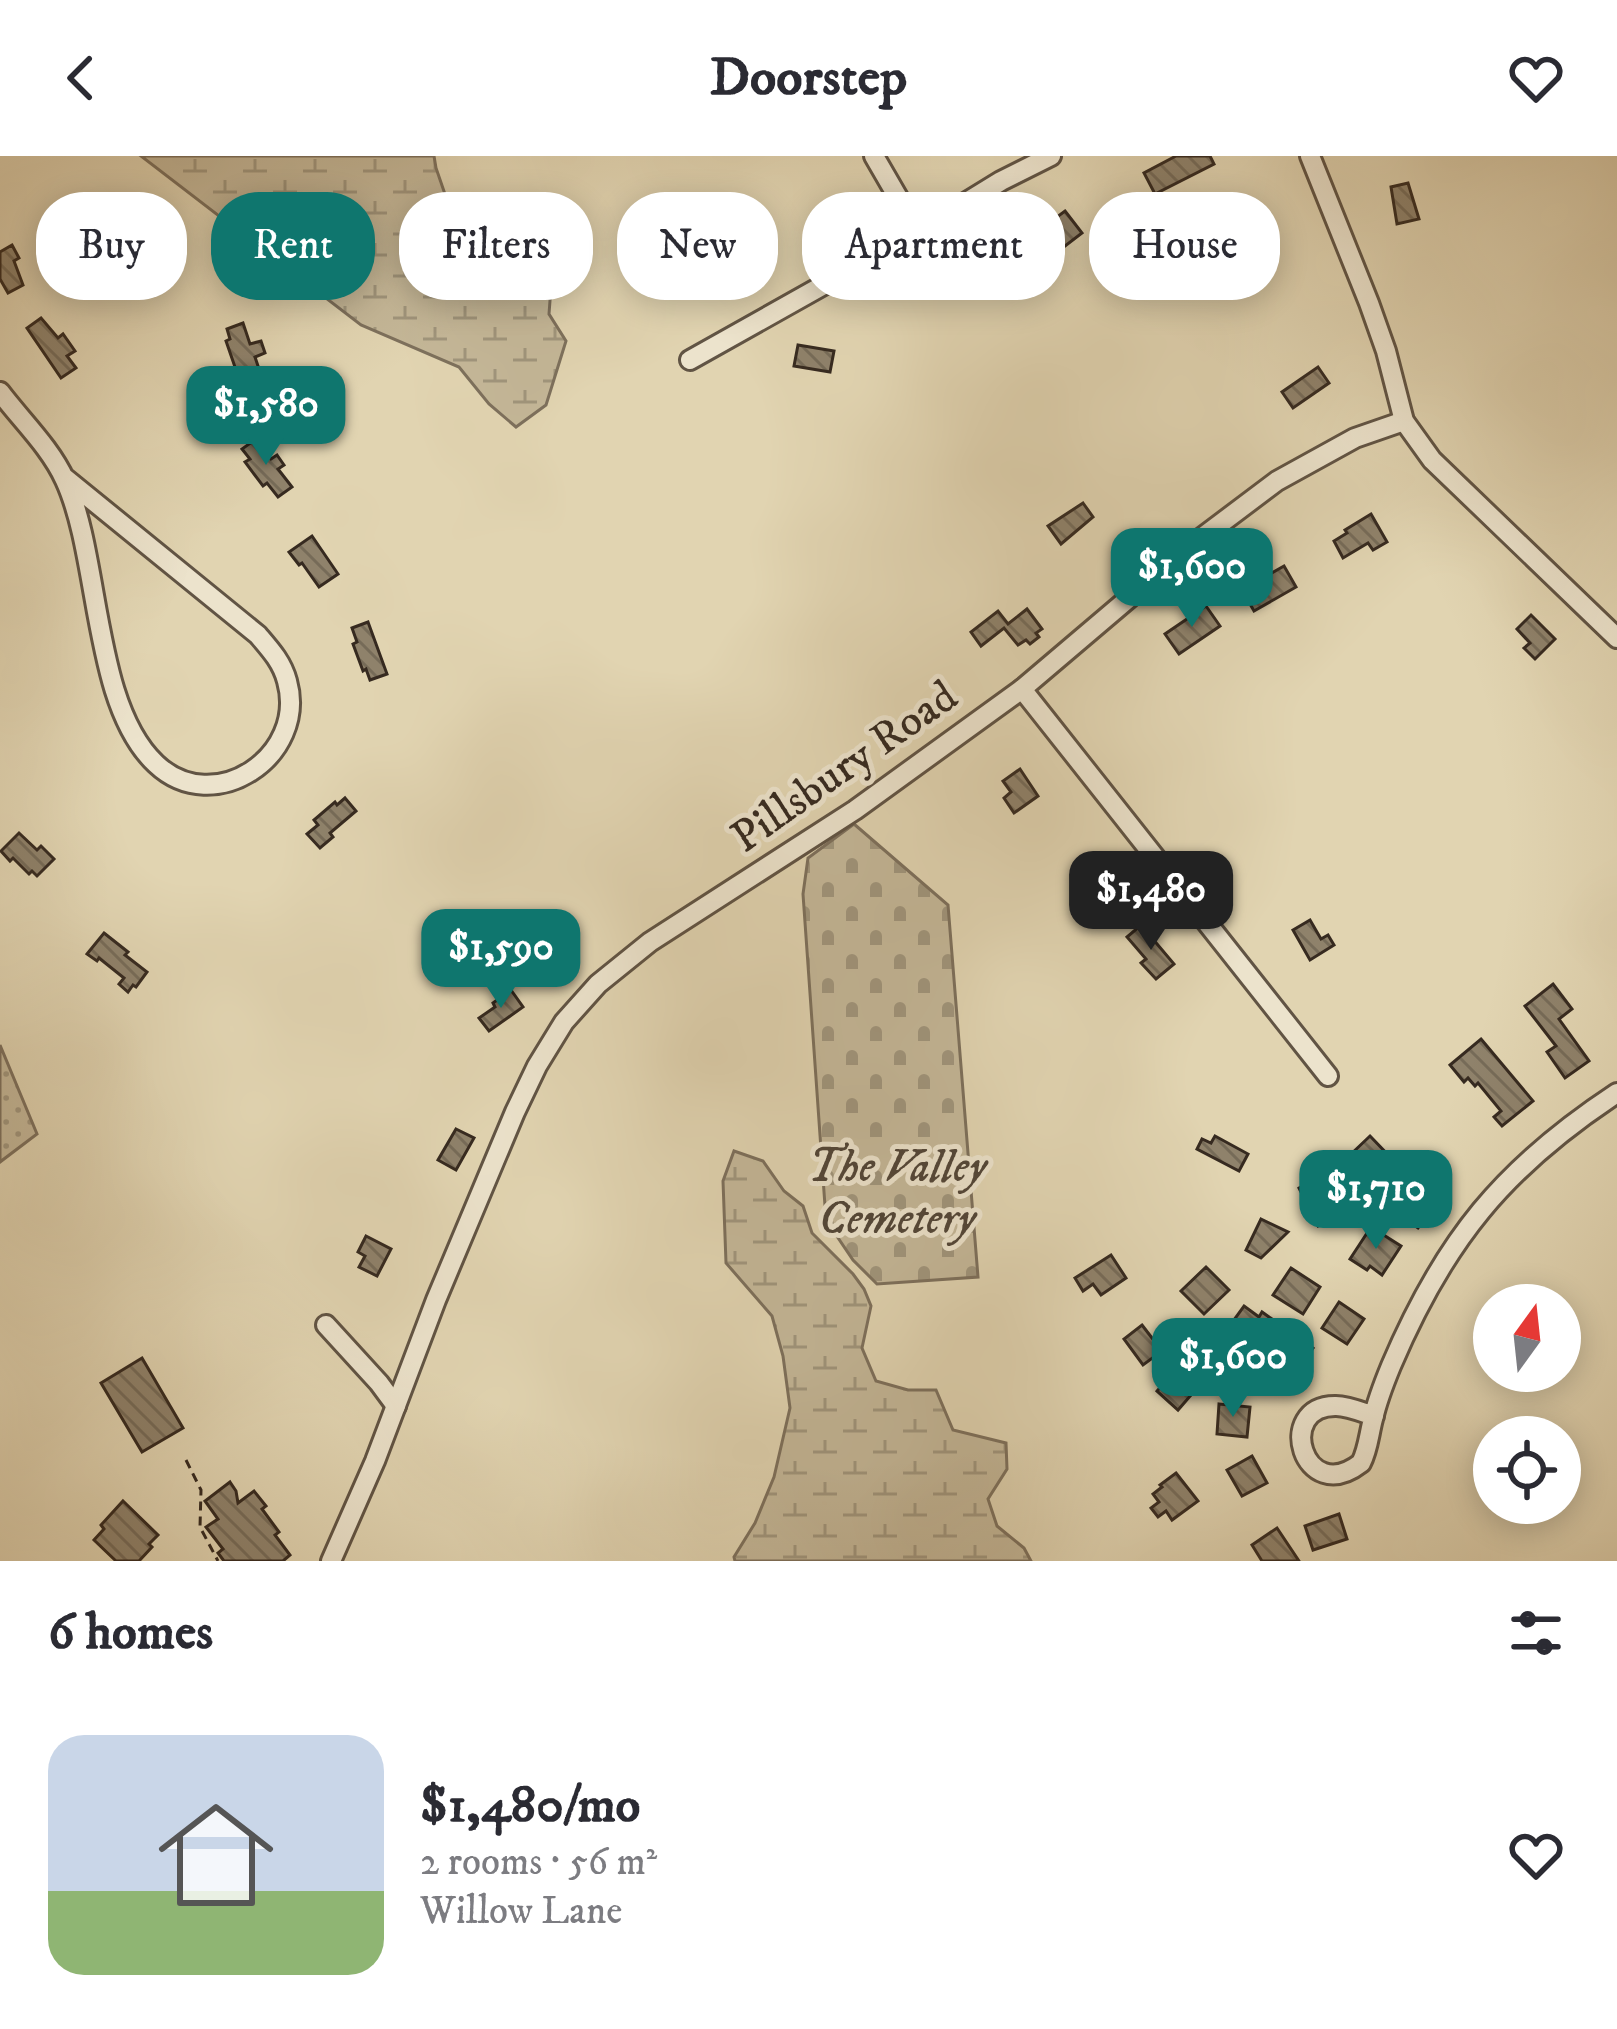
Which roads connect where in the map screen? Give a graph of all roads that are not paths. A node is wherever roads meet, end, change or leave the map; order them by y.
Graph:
1 (874, 156) edge
2 (1051, 156) edge
3 (1310, 156) edge
4 (895, 192) edge
5 (983, 192) edge
6 (802, 297) edge
7 (689, 361) dead end
8 (0, 392) edge
9 (1404, 421) junction
10 (64, 478) junction
11 (1617, 638) edge
12 (1022, 689) junction
13 (1328, 1076) dead end
14 (1617, 1093) edge
15 (326, 1325) dead end
16 (396, 1406) junction
17 (1374, 1416) junction
18 (331, 1561) edge

1 - 4 street
2 - 5 street
3 - 9 street
6 - 7 street
8 - 10 street
9 - 11 street
9 - 12 street, Pillsbury Road
10 - 10 street
12 - 13 street
12 - 16 street, Pillsbury Road
14 - 17 street
15 - 16 street
16 - 18 street, Pillsbury Road
17 - 17 street

